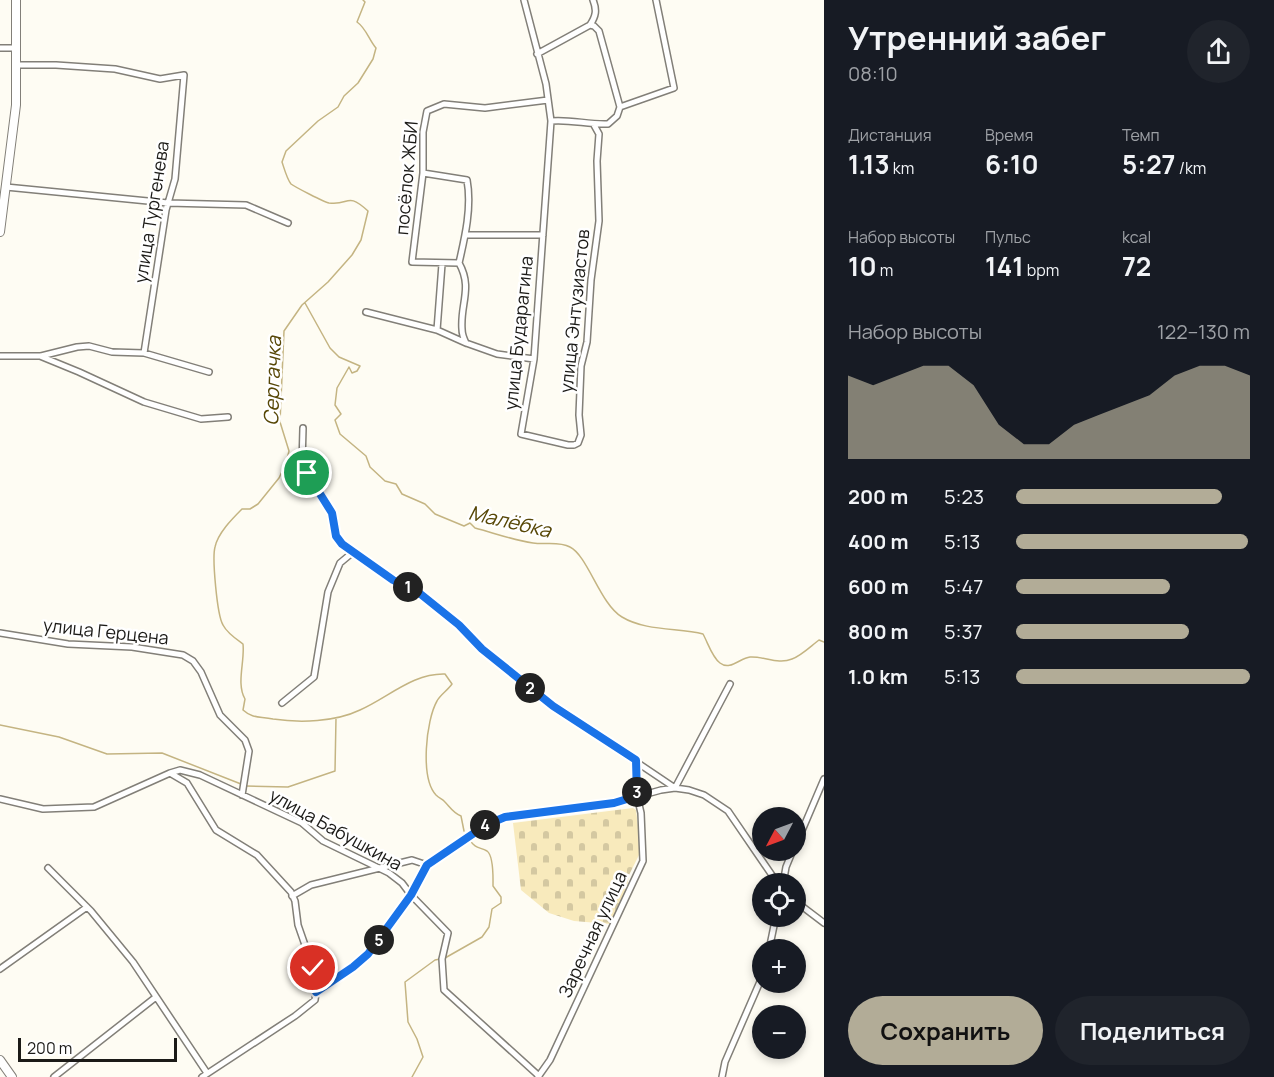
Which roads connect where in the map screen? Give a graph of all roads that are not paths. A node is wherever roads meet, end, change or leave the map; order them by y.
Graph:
1 (16, 0) edge
2 (524, 0) edge
3 (593, 0) edge
4 (656, 0) edge
5 (590, 25) junction
6 (0, 48) edge
7 (17, 48) junction
8 (537, 54) junction
9 (17, 65) junction
10 (548, 100) junction
11 (620, 107) junction
12 (551, 121) junction
13 (594, 125) junction
14 (423, 173) junction
15 (6, 187) junction
16 (168, 202) junction
17 (288, 222) dead end
18 (0, 232) edge
19 (466, 235) junction
20 (543, 235) junction
21 (459, 263) junction
22 (442, 264) junction
23 (366, 312) dead end
24 (437, 330) junction
25 (466, 343) junction
26 (144, 353) junction
27 (0, 356) edge
28 (39, 356) junction
29 (534, 359) junction
30 (209, 372) dead end
31 (228, 417) dead end
32 (303, 429) dead end
33 (521, 434) joint
34 (352, 553) junction
35 (0, 633) edge
36 (730, 684) dead end
37 (282, 703) dead end
38 (636, 760) junction
39 (170, 773) junction
40 (824, 779) edge
41 (675, 788) junction
42 (242, 795) junction
43 (637, 796) junction
44 (0, 799) edge
45 (806, 821) edge
46 (427, 865) junction
47 (48, 868) dead end
48 (377, 869) junction
49 (773, 873) edge
50 (411, 895) junction
51 (292, 896) junction
52 (87, 907) junction
53 (806, 909) edge
54 (824, 923) edge
55 (0, 969) edge
56 (316, 992) junction
57 (755, 993) edge
58 (156, 997) junction
59 (0, 1060) edge
60 (205, 1075) edge
61 (539, 1076) edge
62 (12, 1077) edge
63 (54, 1077) edge
64 (722, 1077) edge

1 - 7 main road
2 - 8 street, улица Бударагина
3 - 5 street
4 - 11 street
5 - 8 street
5 - 11 street
6 - 7 street
7 - 9 main road
8 - 10 street, улица Бударагина
9 - 15 main road
9 - 16 street, улица Тургенева
10 - 12 street, улица Бударагина
10 - 14 street, посёлок ЖБИ
11 - 13 street
12 - 13 street
12 - 20 street, улица Бударагина
13 - 33 street, улица Энтузиастов
14 - 19 street
14 - 22 street, посёлок ЖБИ
15 - 16 street
15 - 18 main road
16 - 17 street
16 - 26 street, улица Тургенева
19 - 20 street, улица Бударагина
19 - 21 street
20 - 29 street, улица Бударагина
21 - 22 street
21 - 25 street
22 - 24 street
23 - 24 street
24 - 25 street
25 - 29 street
26 - 28 street
26 - 30 street
27 - 28 street
28 - 31 street
29 - 33 street, улица Бударагина
32 - 34 street
34 - 37 street
34 - 38 street
35 - 42 street, улица Герцена
36 - 41 street
38 - 41 street
38 - 43 street, Заречная улица
39 - 42 street
39 - 44 street
39 - 51 street
40 - 45 street
41 - 43 street
41 - 49 street
42 - 48 street, улица Бабушкина
43 - 46 street
43 - 61 street, Заречная улица
46 - 48 street
46 - 50 street
47 - 52 street
48 - 50 street, улица Бабушкина
48 - 51 street
50 - 56 street
50 - 61 street, улица Бабушкина
51 - 56 street
52 - 55 street
52 - 58 street
53 - 54 street
56 - 60 street
57 - 64 street
58 - 60 street
58 - 63 street
59 - 62 main road

